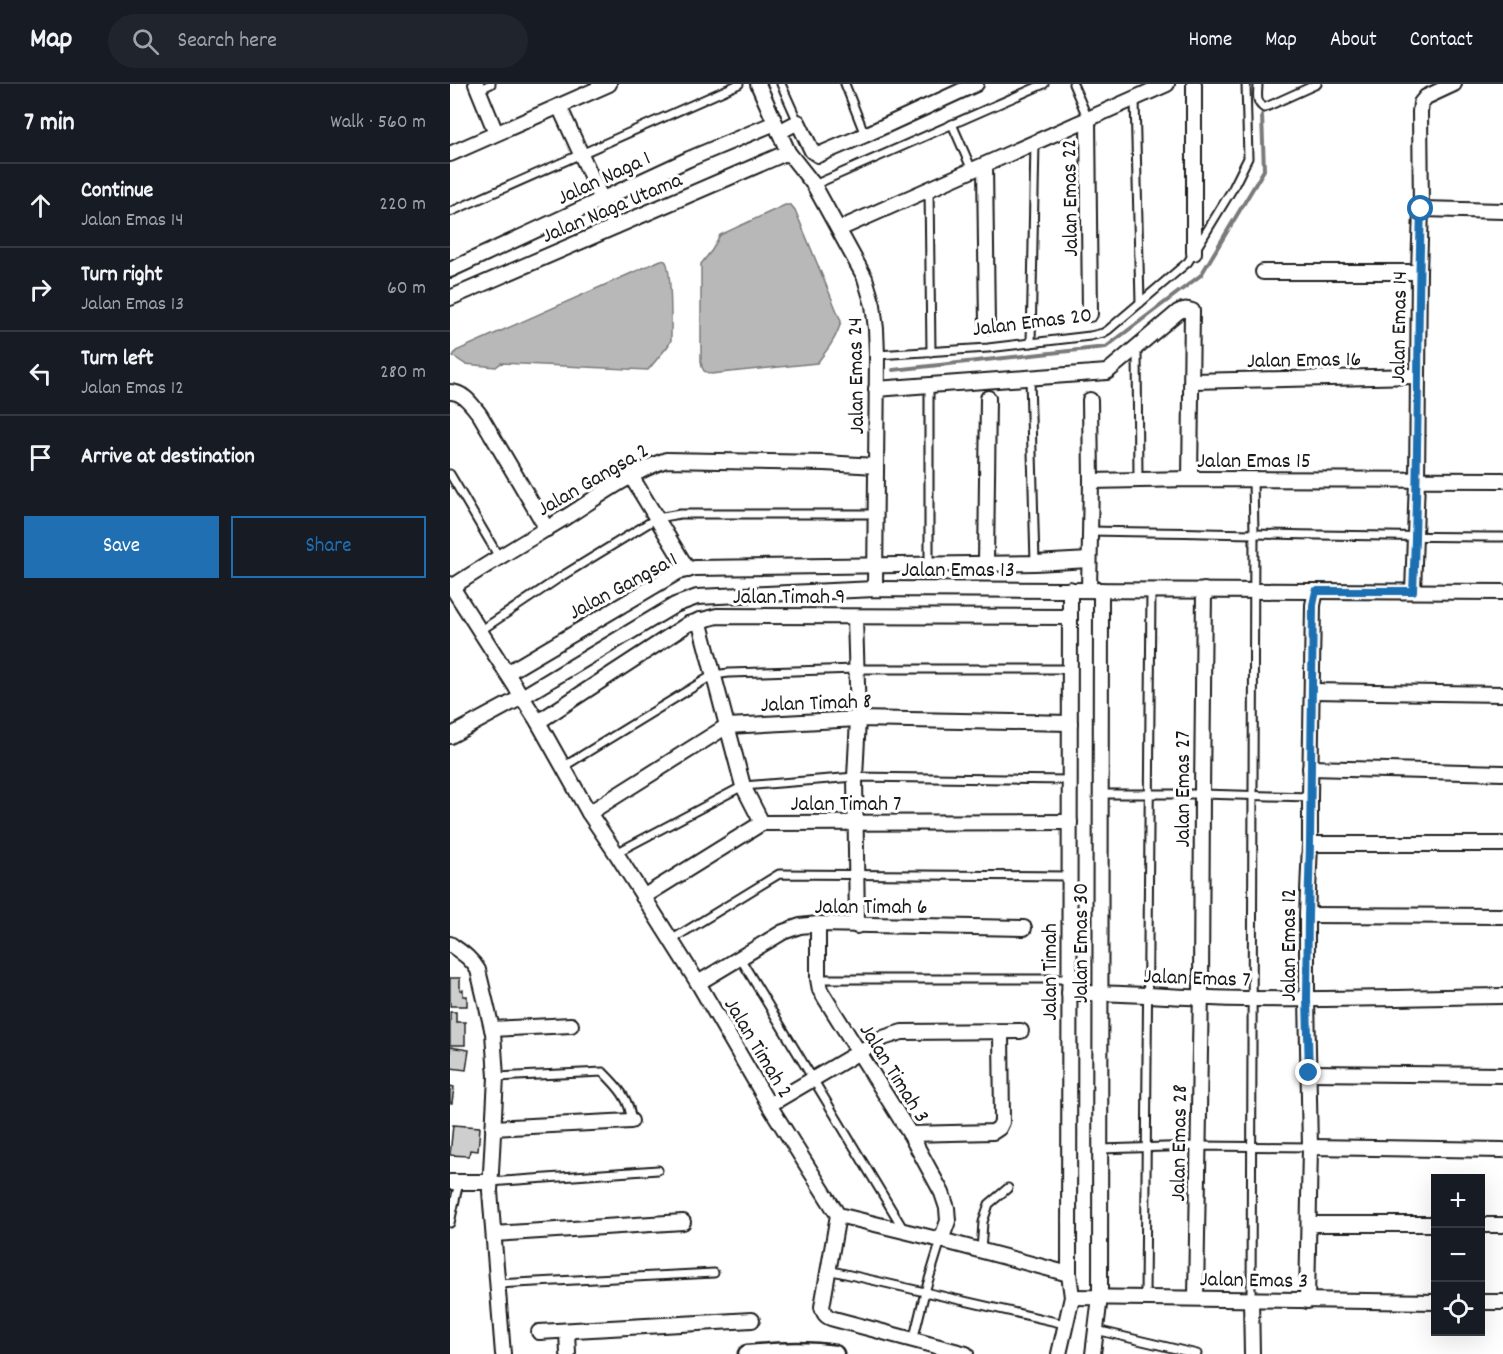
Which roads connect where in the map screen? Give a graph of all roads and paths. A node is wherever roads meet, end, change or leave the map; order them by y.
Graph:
1 (606, 84) edge
2 (739, 84) edge
3 (758, 84) edge
4 (781, 84) edge
5 (844, 84) edge
6 (976, 84) edge
7 (1044, 84) edge
8 (1073, 84) edge
9 (1167, 84) edge
10 (1194, 84) edge
11 (1246, 84) edge
12 (1258, 84) edge
13 (1317, 84) edge
14 (1454, 84) edge
15 (481, 86) edge
16 (1135, 98) junction
17 (560, 106) junction
18 (1088, 119) junction
19 (798, 122) junction
20 (952, 124) junction
21 (777, 127) junction
22 (496, 133) junction
23 (865, 135) junction
24 (1035, 142) junction
25 (788, 152) junction
26 (450, 154) edge
27 (581, 154) junction
28 (979, 167) junction
29 (814, 185) junction
30 (929, 189) junction
31 (602, 200) junction
32 (1421, 209) junction
33 (1503, 211) edge
34 (450, 212) edge
35 (616, 226) junction
36 (839, 229) junction
37 (1194, 253) junction
38 (450, 270) edge
39 (1263, 272) dead end
40 (1419, 272) junction
41 (450, 298) edge
42 (1140, 303) junction
43 (1090, 314) dead end
44 (987, 326) dead end
45 (1032, 343) junction
46 (1137, 348) junction
47 (931, 352) junction
48 (877, 355) junction
49 (1417, 376) junction
50 (1030, 378) junction
51 (1192, 381) junction
52 (929, 386) junction
53 (876, 389) junction
54 (450, 392) edge
55 (988, 398) dead end
56 (1090, 400) dead end
57 (876, 466) junction
58 (450, 474) edge
59 (631, 476) junction
60 (1190, 479) junction
61 (1138, 480) junction
62 (1253, 480) junction
63 (1417, 480) junction
64 (1503, 480) edge
65 (1091, 481) junction
66 (876, 514) junction
67 (657, 518) junction
68 (547, 529) junction
69 (1090, 531) junction
70 (1254, 533) junction
71 (1416, 537) junction
72 (1503, 537) edge
73 (499, 556) junction
74 (1089, 560) junction
75 (1035, 563) junction
76 (929, 564) junction
77 (986, 564) junction
78 (875, 565) junction
79 (688, 570) junction
80 (451, 585) edge
81 (875, 589) junction
82 (1070, 589) junction
83 (1095, 590) junction
84 (1151, 590) junction
85 (1204, 590) junction
86 (1253, 591) junction
87 (1316, 591) junction
88 (1413, 591) junction
89 (1503, 592) edge
90 (855, 616) junction
91 (1070, 618) junction
92 (699, 620) junction
93 (480, 631) junction
94 (856, 669) junction
95 (1071, 669) junction
96 (507, 673) junction
97 (713, 675) junction
98 (1312, 691) junction
99 (1503, 694) edge
100 (522, 697) junction
101 (858, 719) junction
102 (538, 722) junction
103 (1070, 723) junction
104 (727, 726) junction
105 (450, 736) edge
106 (563, 768) junction
107 (1310, 768) junction
108 (1503, 773) edge
109 (855, 777) junction
110 (1070, 780) junction
111 (743, 786) junction
112 (1100, 794) junction
113 (1202, 794) junction
114 (1150, 795) junction
115 (1253, 795) junction
116 (1310, 797) junction
117 (589, 813) junction
118 (1070, 822) junction
119 (762, 823) junction
120 (855, 823) junction
121 (1310, 844) junction
122 (1503, 844) edge
123 (616, 853) junction
124 (856, 874) junction
125 (1070, 876) junction
126 (643, 897) junction
127 (1308, 915) junction
128 (1503, 916) edge
129 (818, 924) junction
130 (857, 926) junction
131 (1024, 928) dead end
132 (670, 940) junction
133 (450, 944) edge
134 (740, 957) junction
135 (818, 979) junction
136 (698, 983) junction
137 (1069, 986) junction
138 (1100, 993) junction
139 (1201, 993) junction
140 (1148, 995) junction
141 (1503, 996) edge
142 (1252, 999) junction
143 (1307, 999) junction
144 (571, 1025) dead end
145 (492, 1029) junction
146 (1021, 1031) dead end
147 (1001, 1032) junction
148 (859, 1053) junction
149 (1309, 1073) junction
150 (1503, 1075) edge
151 (496, 1077) junction
152 (813, 1080) junction
153 (770, 1105) junction
154 (631, 1121) joint
155 (493, 1128) junction
156 (910, 1134) junction
157 (1198, 1146) junction
158 (1146, 1147) junction
159 (1251, 1147) junction
160 (1310, 1147) junction
161 (1100, 1149) junction
162 (1503, 1150) edge
163 (658, 1170) dead end
164 (455, 1182) edge
165 (490, 1182) junction
166 (1008, 1188) dead end
167 (838, 1215) junction
168 (683, 1222) dead end
169 (450, 1223) edge
170 (1310, 1224) junction
171 (1431, 1224) edge
172 (1485, 1225) edge
173 (1503, 1225) edge
174 (904, 1230) junction
175 (494, 1234) junction
176 (941, 1240) junction
177 (981, 1251) junction
178 (828, 1270) junction
179 (714, 1273) dead end
180 (1069, 1274) junction
181 (497, 1284) junction
182 (925, 1292) junction
183 (1072, 1297) junction
184 (1100, 1297) junction
185 (1145, 1298) junction
186 (1196, 1298) junction
187 (1251, 1299) junction
188 (1307, 1300) junction
189 (1431, 1302) edge
190 (1485, 1302) edge
191 (1503, 1302) edge
192 (752, 1320) dead end
193 (1065, 1324) junction
194 (1096, 1330) junction
195 (567, 1331) junction
196 (539, 1332) dead end
197 (913, 1341) junction
198 (503, 1354) edge
199 (568, 1354) edge
200 (747, 1354) edge
201 (836, 1354) edge
202 (966, 1354) edge
203 (1059, 1354) edge
204 (1094, 1354) edge
205 (1197, 1354) edge
206 (1252, 1354) edge

1 - 17 street
2 - 27 lane
3 - 21 street, Jalan Emas 24
4 - 19 lane
5 - 23 lane
6 - 23 street
7 - 20 lane
8 - 18 lane, Jalan Emas 22
9 - 16 street
10 - 37 street
11 - 37 lane, Jalan Emas 20
12 - 13 lane
14 - 32 street, Jalan Emas 14
15 - 22 street
16 - 18 street
16 - 42 lane
17 - 22 street
17 - 27 street
18 - 24 street
18 - 43 street, Jalan Emas 22
19 - 21 street, Jalan Naga 1
19 - 23 street
20 - 28 lane
20 - 29 lane
21 - 25 street, Jalan Emas 24
21 - 31 street, Jalan Naga 1
22 - 26 street
24 - 28 street
24 - 45 lane
25 - 29 street, Jalan Emas 24
25 - 35 street, Jalan Naga Utama
27 - 31 street
27 - 34 lane
28 - 30 street
28 - 44 street
29 - 36 street, Jalan Emas 24
30 - 36 street
30 - 47 lane
31 - 35 street
31 - 38 street, Jalan Naga 1
32 - 33 street
32 - 40 street, Jalan Emas 14
35 - 41 street, Jalan Naga Utama
36 - 48 street, Jalan Emas 24
37 - 42 lane, Jalan Emas 20
39 - 40 street
40 - 49 street, Jalan Emas 14
42 - 45 lane, Jalan Emas 20
45 - 47 lane, Jalan Emas 20
46 - 50 street
46 - 51 street
46 - 61 lane
47 - 48 lane, Jalan Emas 20
48 - 53 street, Jalan Emas 24
49 - 51 street, Jalan Emas 16
49 - 63 street, Jalan Emas 14
50 - 52 street
50 - 75 lane
51 - 60 street
52 - 53 street
52 - 76 lane
53 - 57 street, Jalan Emas 24
54 - 68 street
55 - 77 street
56 - 65 street, Jalan Emas 30
57 - 59 street, Jalan Gangsa 2
57 - 66 street, Jalan Emas 24
58 - 73 lane
59 - 67 street
59 - 68 street, Jalan Gangsa 2
60 - 61 street, Jalan Emas 15
60 - 62 street, Jalan Emas 15
61 - 65 street, Jalan Emas 15
62 - 63 street, Jalan Emas 15
62 - 70 lane
63 - 64 street, Jalan Emas 15
63 - 71 street, Jalan Emas 14
65 - 69 street, Jalan Emas 30
66 - 67 lane
66 - 78 street, Jalan Emas 24
67 - 79 street
67 - 93 lane
68 - 73 street, Jalan Gangsa 2
69 - 70 lane
69 - 74 street, Jalan Emas 30
70 - 71 lane
70 - 86 lane
71 - 72 lane
71 - 88 street, Jalan Emas 14
73 - 80 street, Jalan Gangsa 2
74 - 75 street, Jalan Gangsa 1
74 - 83 street, Jalan Emas 30
75 - 77 street, Jalan Gangsa 1
76 - 77 street, Jalan Gangsa 1
76 - 78 street, Jalan Gangsa 1
78 - 79 street, Jalan Gangsa 1
78 - 81 street, Jalan Emas 24
79 - 96 street, Jalan Gangsa 1
80 - 93 street, Jalan Timah 2
81 - 82 street, Jalan Emas 13
81 - 100 street, Jalan Emas 13
82 - 83 street, Jalan Emas 13
82 - 91 street, Jalan Timah
83 - 84 street, Jalan Emas 13
83 - 112 street, Jalan Emas 30
84 - 85 street, Jalan Emas 13
84 - 114 lane
85 - 86 street, Jalan Emas 13
85 - 113 street, Jalan Emas 27
86 - 87 street, Jalan Emas 13
86 - 115 lane
87 - 88 street, Jalan Emas 13
87 - 98 street, Jalan Emas 12
88 - 89 street, Jalan Emas 13
90 - 91 street, Jalan Timah 9
90 - 92 street, Jalan Timah 9
90 - 94 street
91 - 95 street, Jalan Timah
92 - 97 street
92 - 102 street, Jalan Timah 9
93 - 96 street, Jalan Timah 2
94 - 95 lane
94 - 97 lane
94 - 101 street
95 - 103 street, Jalan Timah
96 - 100 street, Jalan Timah 2
97 - 104 street
97 - 106 lane
98 - 99 street
98 - 107 street, Jalan Emas 12
100 - 102 street, Jalan Timah 2
100 - 105 street, Jalan Emas 13
101 - 103 street, Jalan Timah 8
101 - 104 street, Jalan Timah 8
101 - 109 street
102 - 106 street, Jalan Timah 2
103 - 110 street, Jalan Timah
104 - 111 street
104 - 117 street, Jalan Timah 8
106 - 117 street, Jalan Timah 2
107 - 108 street
107 - 116 street, Jalan Emas 12
109 - 110 lane
109 - 111 lane
109 - 120 street
110 - 118 street, Jalan Timah
111 - 119 street
111 - 123 lane
112 - 114 lane
112 - 138 street, Jalan Emas 30
113 - 114 lane
113 - 115 lane
113 - 139 street, Jalan Emas 27
114 - 140 lane
115 - 116 lane
115 - 142 lane
116 - 121 street, Jalan Emas 12
117 - 123 street, Jalan Timah 2
118 - 120 street, Jalan Timah 7
118 - 125 street, Jalan Timah
119 - 120 street, Jalan Timah 7
119 - 126 street, Jalan Timah 7
120 - 124 street
121 - 122 street
121 - 127 street, Jalan Emas 12
123 - 126 street, Jalan Timah 2
124 - 125 lane
124 - 130 street
124 - 132 lane
125 - 137 street, Jalan Timah
126 - 132 street, Jalan Timah 2
127 - 128 street
127 - 143 street, Jalan Emas 12
129 - 130 street, Jalan Timah 6
129 - 134 street, Jalan Timah 6
129 - 135 street, Jalan Timah 3
130 - 131 street, Jalan Timah 6
132 - 136 street, Jalan Timah 2
133 - 145 street
134 - 136 street, Jalan Timah 6
134 - 152 lane
135 - 137 lane
135 - 148 street, Jalan Timah 3
136 - 153 street, Jalan Timah 2
137 - 138 street, Jalan Emas 7
137 - 180 street, Jalan Timah
138 - 140 street, Jalan Emas 7
138 - 161 street, Jalan Emas 30
139 - 140 street, Jalan Emas 7
139 - 142 street, Jalan Emas 7
139 - 157 street, Jalan Emas 28
140 - 158 lane
141 - 143 street, Jalan Emas 7
142 - 143 street, Jalan Emas 7
142 - 159 lane
143 - 149 street, Jalan Emas 12
144 - 145 street
145 - 151 street
146 - 147 street
147 - 148 street
147 - 156 street
148 - 152 street
148 - 156 street, Jalan Timah 3
149 - 150 street
149 - 160 street, Jalan Emas 12
151 - 154 lane
151 - 155 street
152 - 153 street
152 - 174 lane
153 - 167 street, Jalan Timah 2
154 - 155 street
155 - 165 street
156 - 176 street, Jalan Timah 3
157 - 158 lane
157 - 159 lane
157 - 186 street, Jalan Emas 28
158 - 161 lane
158 - 185 lane
159 - 160 lane
159 - 187 lane
160 - 162 street
160 - 170 street, Jalan Emas 12
161 - 184 street, Jalan Emas 30
163 - 165 lane
164 - 165 street
164 - 169 lane
165 - 175 street
166 - 177 lane
167 - 174 street
167 - 178 street
168 - 175 street
170 - 171 street
170 - 188 street, Jalan Emas 12
172 - 173 street
174 - 176 street
175 - 181 street
176 - 177 street
176 - 182 lane
177 - 180 street
178 - 182 lane
178 - 197 street
179 - 181 lane
180 - 183 street, Jalan Timah
181 - 198 street
182 - 193 lane
182 - 197 lane
183 - 184 street, Jalan Emas 3
183 - 193 street, Jalan Timah
184 - 185 street, Jalan Emas 3
184 - 194 street, Jalan Emas 30
185 - 186 street, Jalan Emas 3
186 - 187 street, Jalan Emas 3
187 - 188 street, Jalan Emas 3
187 - 206 street
188 - 189 street, Jalan Emas 3
190 - 191 street
192 - 195 street
193 - 203 street, Jalan Timah
194 - 204 street, Jalan Emas 30
194 - 205 lane
195 - 196 street
195 - 199 street
197 - 202 street
200 - 201 street

